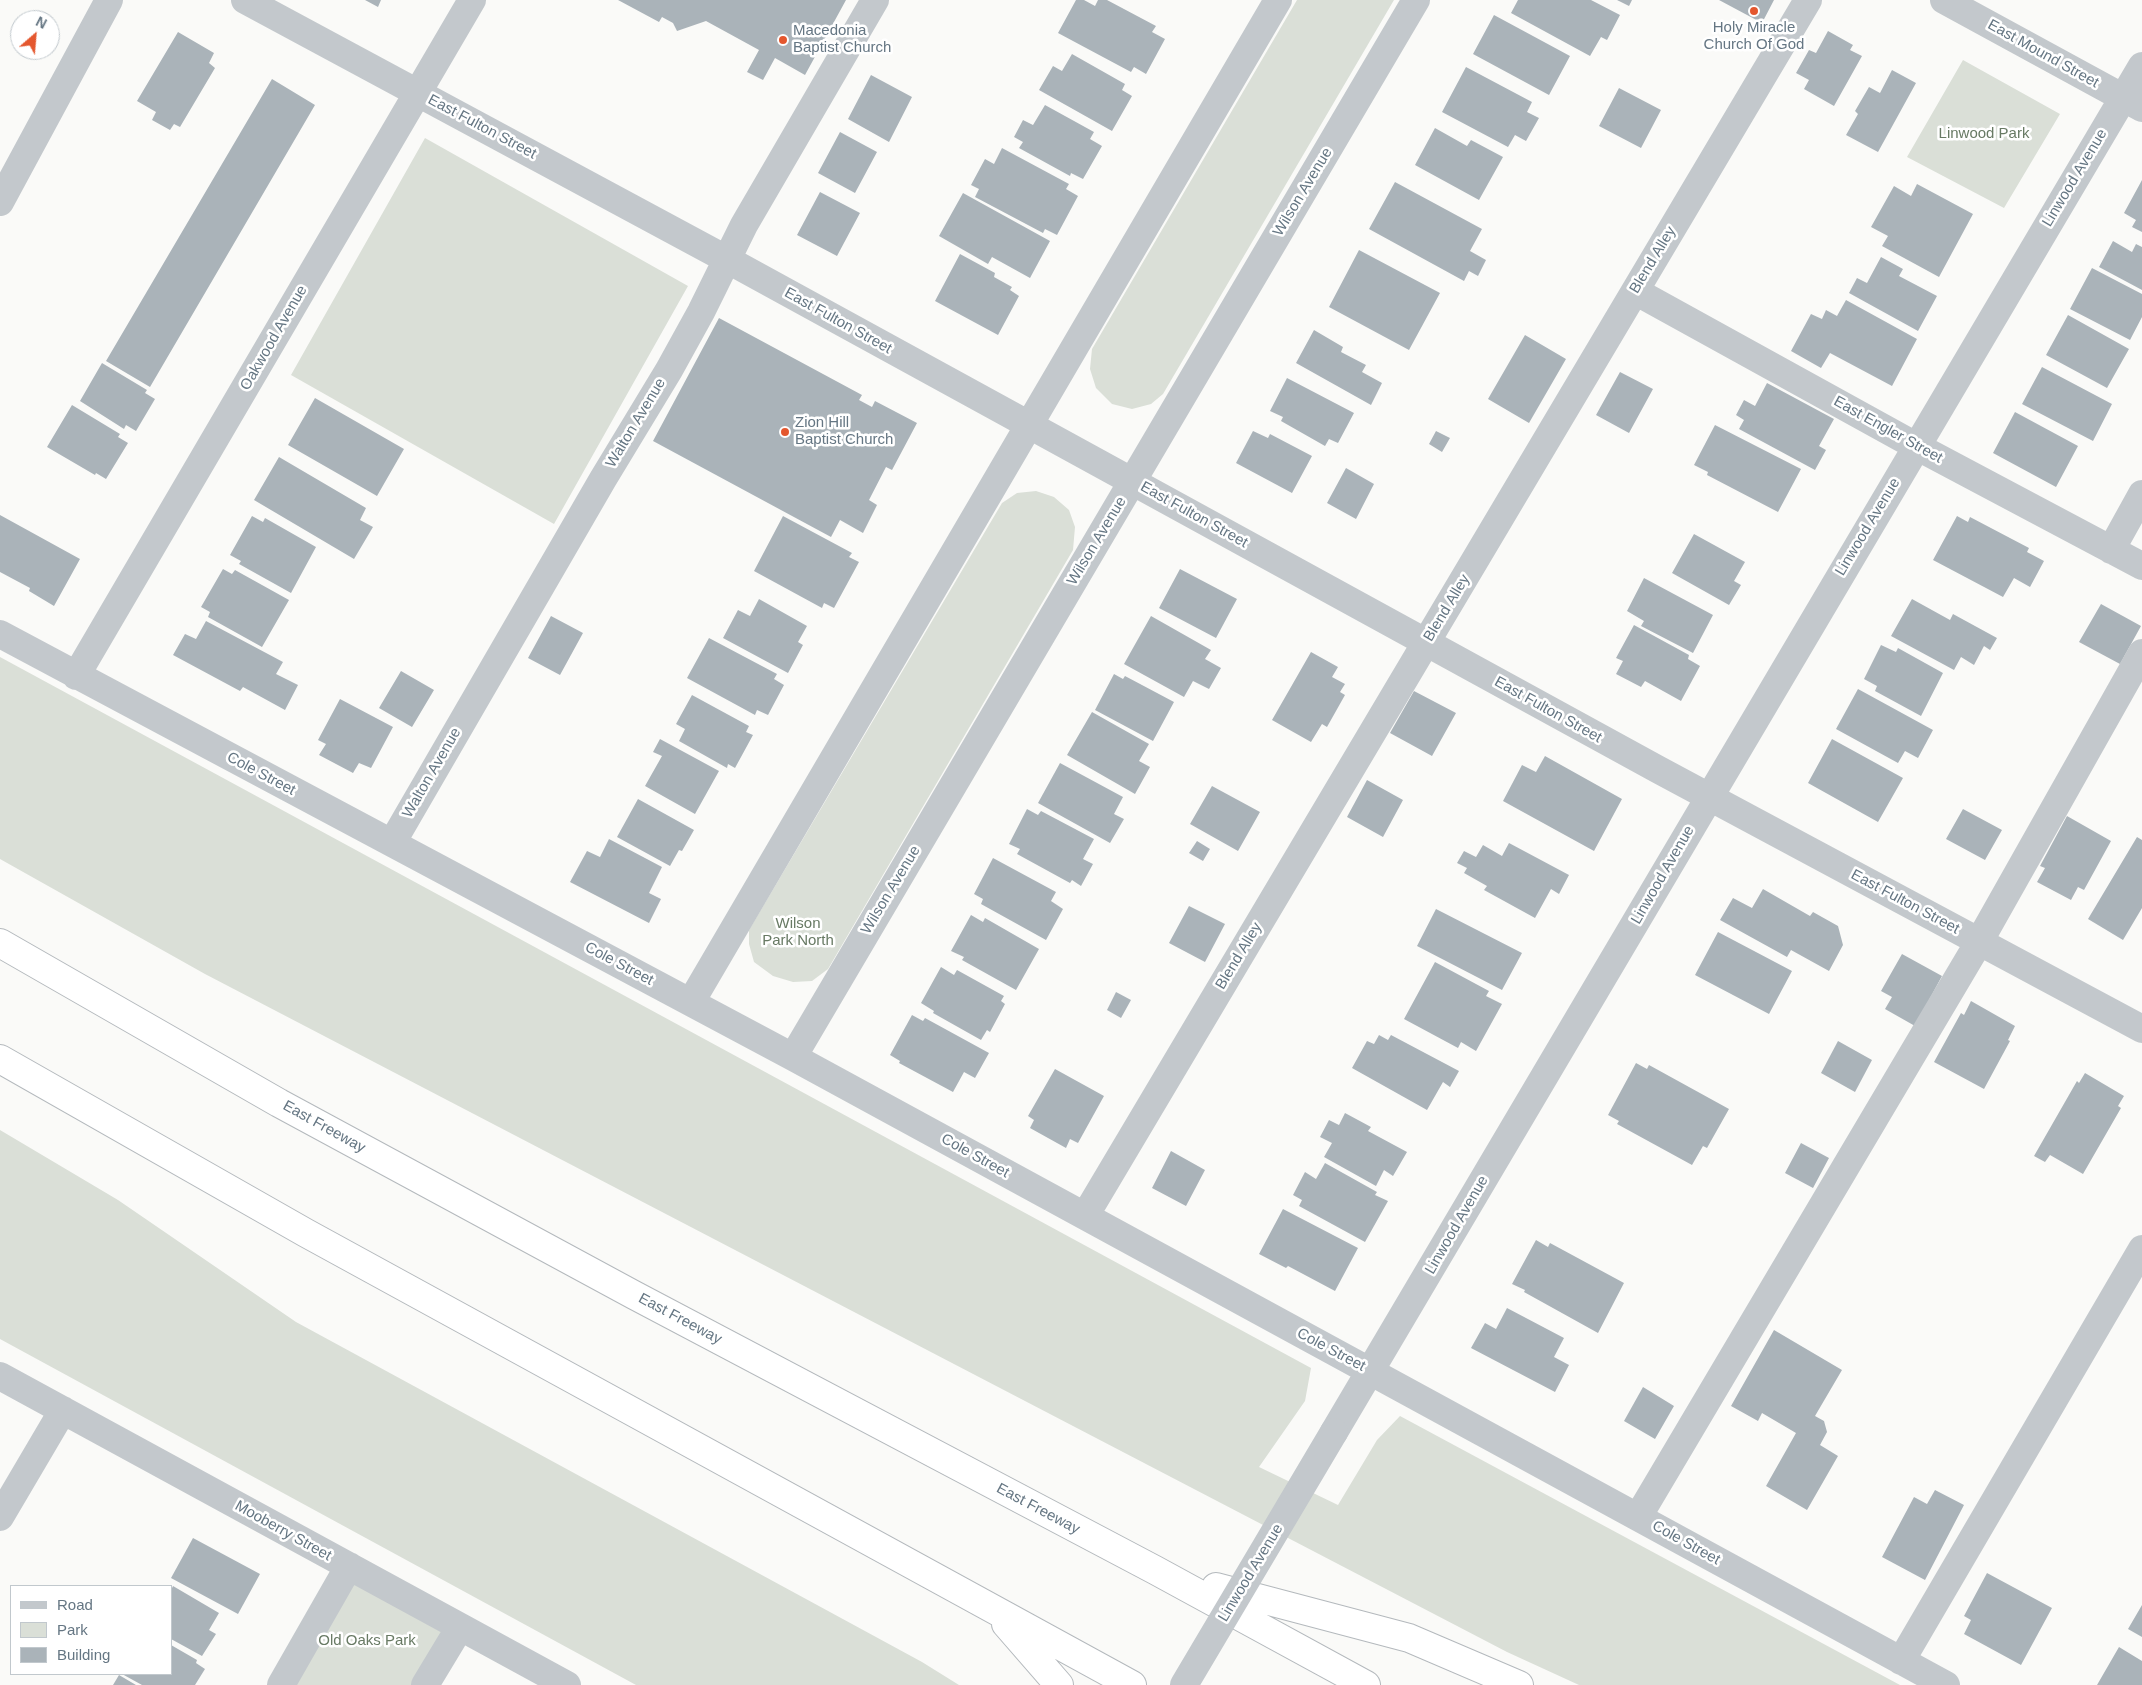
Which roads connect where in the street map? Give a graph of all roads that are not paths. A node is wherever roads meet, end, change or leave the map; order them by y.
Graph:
1 (109, 0) edge
2 (245, 0) edge
3 (472, 0) edge
4 (875, 0) edge
5 (1278, 0) edge
6 (1416, 0) edge
7 (1808, 0) edge
8 (1944, 0) edge
9 (1985, 10) edge
10 (2142, 66) edge
11 (417, 93) junction
12 (2133, 103) edge
13 (0, 202) edge
14 (728, 260) junction
15 (1635, 291) junction
16 (1027, 425) junction
17 (1916, 446) junction
18 (1132, 481) junction
19 (2142, 494) edge
20 (2111, 550) junction
21 (2142, 566) edge
22 (0, 634) edge
23 (1426, 643) junction
24 (2142, 653) edge
25 (76, 676) junction
26 (1709, 797) junction
27 (392, 843) junction
28 (1979, 942) junction
29 (0, 944) edge
30 (691, 1002) junction
31 (2142, 1029) edge
32 (793, 1057) junction
33 (0, 1059) edge
34 (1085, 1216) junction
35 (2142, 1249) edge
36 (1371, 1372) junction
37 (0, 1376) edge
38 (63, 1410) junction
39 (0, 1517) edge
40 (1638, 1517) junction
41 (349, 1566) junction
42 (1155, 1570) junction
43 (994, 1610) junction
44 (460, 1627) junction
45 (1901, 1661) junction
46 (281, 1685) edge
47 (426, 1685) edge
48 (567, 1685) edge
49 (1059, 1685) edge
50 (1132, 1685) edge
51 (1184, 1685) edge
52 (1366, 1685) edge
53 (1518, 1685) edge
54 (1946, 1685) edge

1 - 13 street
2 - 11 street, East Fulton Street
3 - 11 street, Oakwood Avenue
4 - 14 street, Walton Avenue
5 - 16 street
6 - 18 street, Wilson Avenue
7 - 15 street, Blend Alley
8 - 9 street, East Mound Street
9 - 12 street, East Mound Street
10 - 12 street, Linwood Avenue
11 - 14 street, East Fulton Street
11 - 25 street, Oakwood Avenue
12 - 17 street, Linwood Avenue
14 - 16 street, East Fulton Street
14 - 27 street, Walton Avenue
15 - 17 street, East Engler Street
15 - 23 street, Blend Alley
16 - 18 street, East Fulton Street
16 - 30 street
17 - 20 street, East Engler Street
17 - 26 street, Linwood Avenue
18 - 23 street, East Fulton Street
18 - 32 street, Wilson Avenue
19 - 20 street
20 - 21 street, East Engler Street
22 - 25 street, Cole Street
23 - 26 street, East Fulton Street
23 - 34 street, Blend Alley
24 - 28 street
25 - 27 street, Cole Street
26 - 28 street, East Fulton Street
26 - 36 street, Linwood Avenue
27 - 30 street, Cole Street
28 - 31 street, East Fulton Street
28 - 40 street
29 - 42 highway, East Freeway
30 - 32 street, Cole Street
32 - 34 street, Cole Street
33 - 43 highway
34 - 36 street, Cole Street
35 - 45 street
36 - 40 street, Cole Street
36 - 51 street, Linwood Avenue, bridge
37 - 38 street, Mooberry Street
38 - 39 street
38 - 41 street, Mooberry Street
40 - 45 street, Cole Street
41 - 44 street, Mooberry Street
41 - 46 street
42 - 52 highway, East Freeway
42 - 53 highway
43 - 49 highway
43 - 50 highway
44 - 47 street
44 - 48 street, Mooberry Street
45 - 54 street, Cole Street

